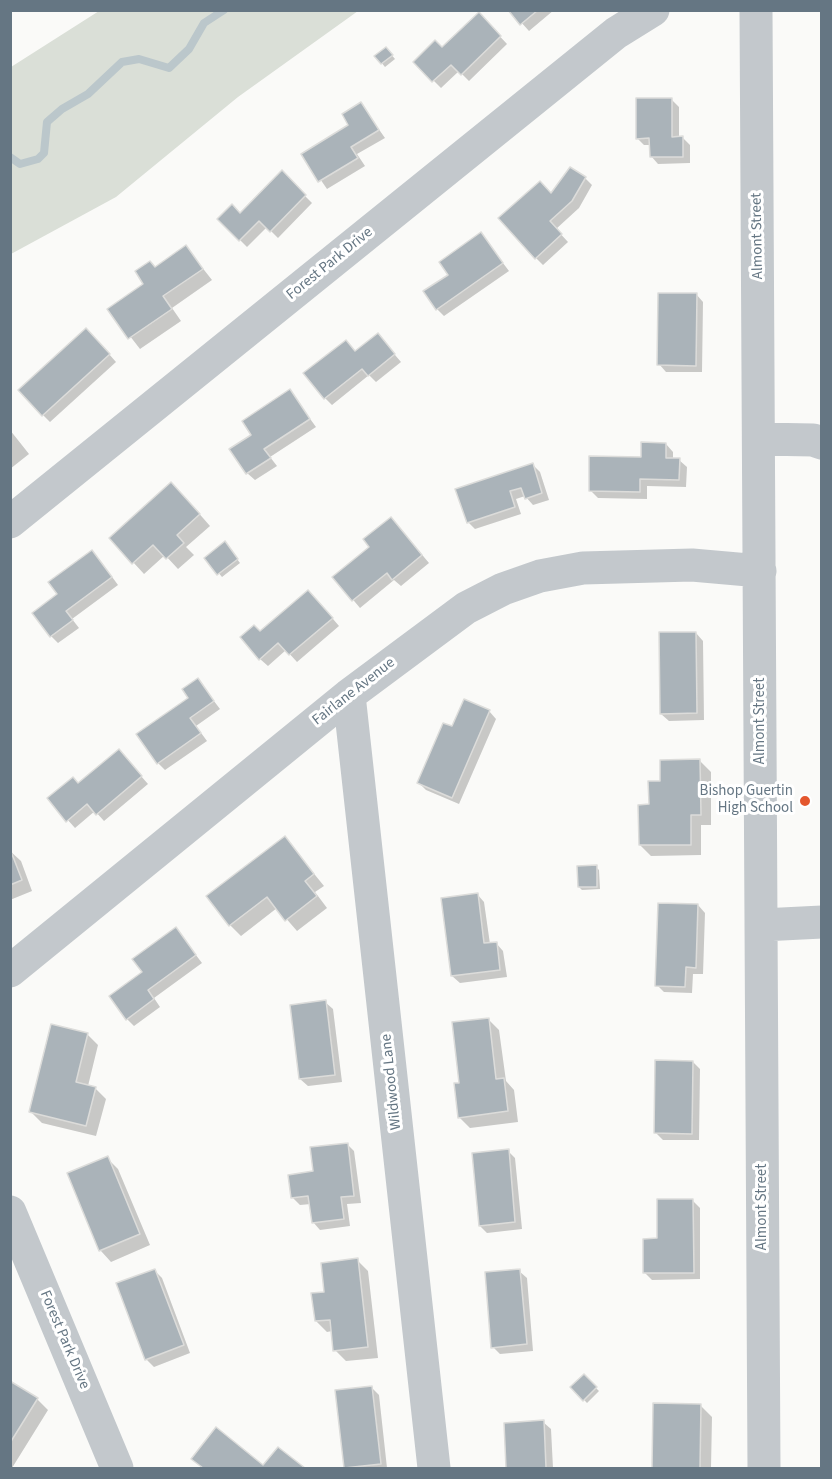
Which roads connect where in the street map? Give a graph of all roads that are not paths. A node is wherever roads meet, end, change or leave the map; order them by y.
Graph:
1 (653, 10) edge
2 (756, 10) edge
3 (760, 440) junction
4 (822, 443) edge
5 (10, 522) edge
6 (760, 571) junction
7 (349, 695) junction
8 (822, 922) edge
9 (762, 925) junction
10 (10, 971) edge
11 (10, 1212) edge
12 (117, 1468) edge
13 (434, 1468) edge
14 (764, 1468) edge

1 - 5 street, Forest Park Drive
2 - 3 street, Almont Street
3 - 4 street
3 - 6 street, Almont Street
6 - 7 street, Fairlane Avenue
6 - 9 street, Almont Street
7 - 10 street, Fairlane Avenue
7 - 13 street, Wildwood Lane
8 - 9 street
9 - 14 street, Almont Street
11 - 12 street, Forest Park Drive

